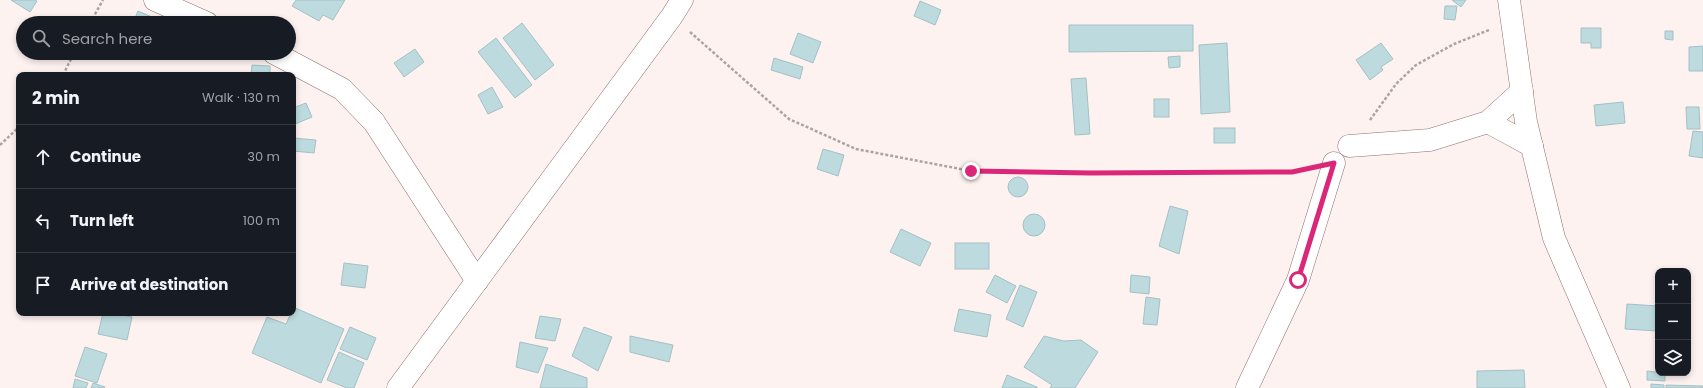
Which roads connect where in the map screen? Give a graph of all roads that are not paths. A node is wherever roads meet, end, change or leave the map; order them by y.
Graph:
1 (155, 0) edge
2 (1509, 0) edge
3 (677, 8) edge
4 (191, 16) edge
5 (287, 60) edge
6 (1522, 91) junction
7 (1488, 122) junction
8 (1349, 146) road end
9 (1532, 146) junction
10 (1334, 163) road end
11 (477, 281) junction
12 (398, 388) edge
13 (1247, 388) edge
14 (1619, 388) edge

1 - 4 street
2 - 6 street
3 - 11 street
5 - 11 street
6 - 7 street
6 - 9 street
7 - 8 street
7 - 9 street
9 - 14 street
10 - 13 street
11 - 12 street

